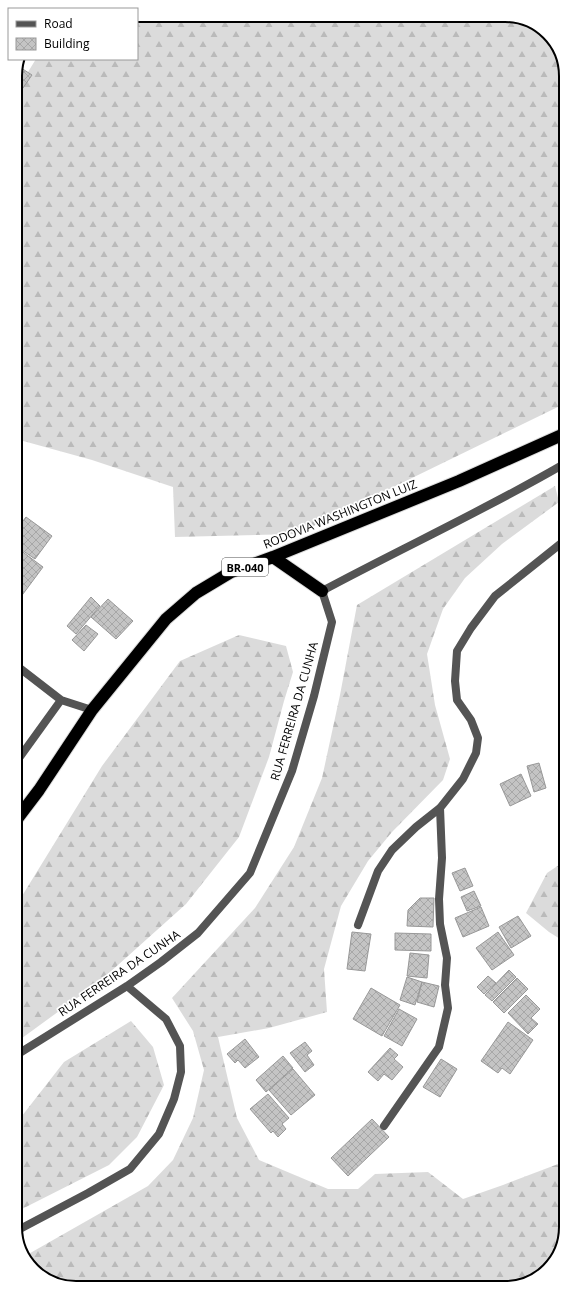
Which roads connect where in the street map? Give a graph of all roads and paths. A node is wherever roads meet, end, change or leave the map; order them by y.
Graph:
1 (559, 436) edge
2 (559, 467) edge
3 (559, 545) edge
4 (273, 557) junction
5 (322, 591) junction
6 (22, 670) edge
7 (61, 700) junction
8 (92, 710) junction
9 (22, 754) edge
10 (440, 808) junction
11 (22, 812) edge
12 (358, 925) dead end
13 (126, 986) junction
14 (22, 1051) edge
15 (384, 1126) dead end
16 (22, 1228) edge

1 - 4 highway, RODOVIA WASHINGTON LUIZ / BR-040
2 - 5 street
3 - 10 street
4 - 5 highway
4 - 8 highway, RODOVIA WASHINGTON LUIZ / BR-040
5 - 13 street, RUA FERREIRA DA CUNHA
6 - 7 street
7 - 8 street
7 - 9 street
8 - 11 highway, RODOVIA WASHINGTON LUIZ / BR-040
10 - 12 street
10 - 15 street
13 - 14 street, RUA FERREIRA DA CUNHA
13 - 16 street

